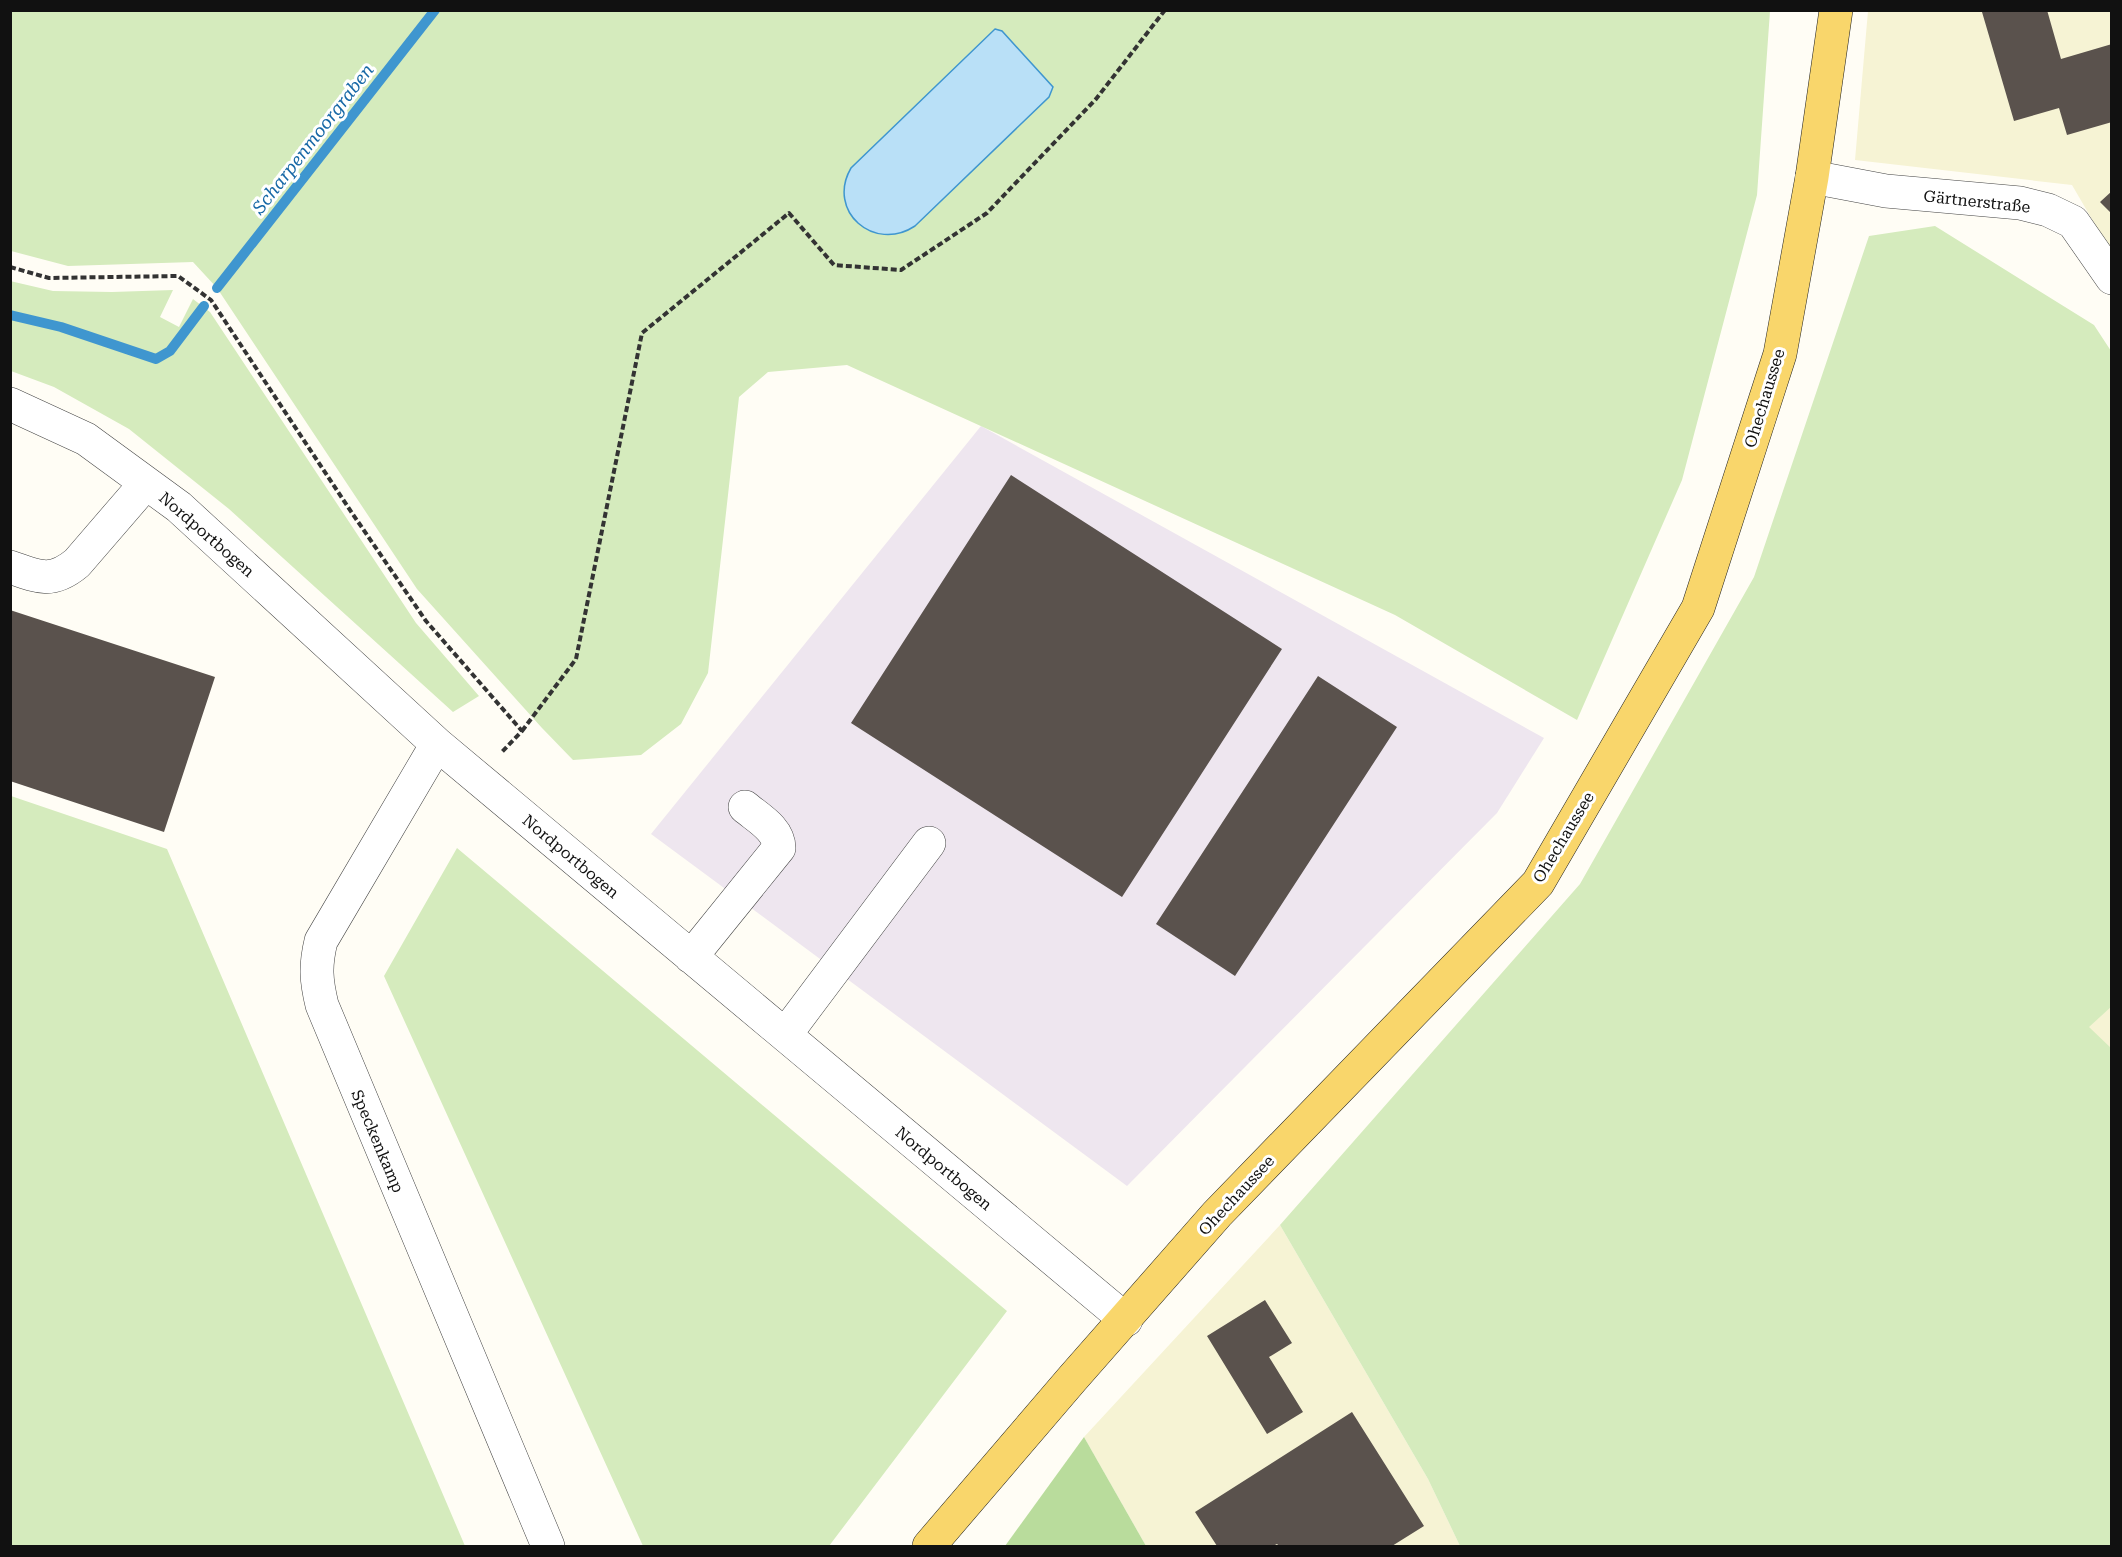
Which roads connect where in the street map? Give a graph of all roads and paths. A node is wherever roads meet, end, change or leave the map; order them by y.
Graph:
1 (1165, 10) edge
2 (1836, 10) edge
3 (1812, 177) junction
4 (10, 267) edge
5 (2112, 278) edge
6 (10, 404) edge
7 (146, 483) junction
8 (10, 567) edge
9 (522, 731) junction
10 (437, 744) junction
11 (477, 778) junction
12 (745, 807) dead end
13 (929, 843) dead end
14 (691, 957) junction
15 (785, 1035) junction
16 (1126, 1320) junction
17 (548, 1546) edge
18 (929, 1546) edge

1 - 9 path
2 - 3 main road, Ohechaussee
3 - 5 street, Gärtnerstraße
3 - 16 main road, Ohechaussee
4 - 9 path
6 - 7 street, Nordportbogen
7 - 8 street
7 - 10 street, Nordportbogen
9 - 11 path
10 - 11 street, Nordportbogen
10 - 17 street, Speckenkamp
11 - 14 street, Nordportbogen
12 - 14 street
13 - 15 street
14 - 15 street, Nordportbogen
15 - 16 street, Nordportbogen
16 - 18 main road, Ohechaussee

